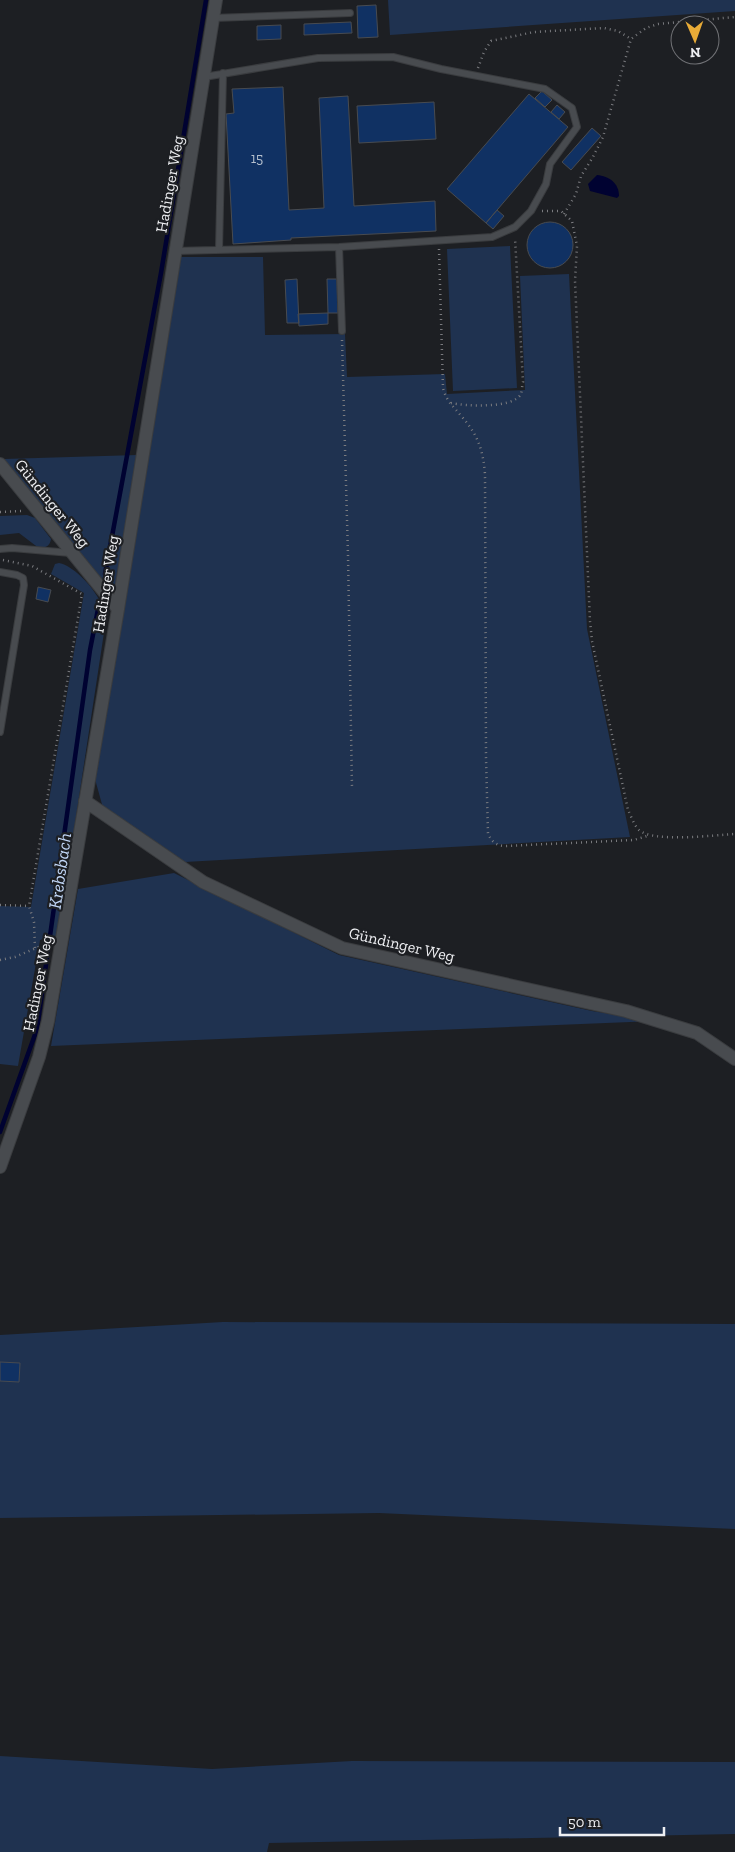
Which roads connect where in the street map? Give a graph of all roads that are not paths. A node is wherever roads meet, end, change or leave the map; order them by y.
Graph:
1 (216, 0) edge
2 (350, 13) dead end
3 (213, 18) junction
4 (223, 73) junction
5 (204, 77) junction
6 (339, 246) junction
7 (218, 250) junction
8 (174, 251) junction
9 (342, 331) road end
10 (0, 464) edge
11 (0, 549) edge
12 (72, 553) junction
13 (0, 572) edge
14 (118, 609) junction
15 (0, 732) edge
16 (85, 801) junction
17 (735, 1059) edge
18 (0, 1167) edge

1 - 3 street, Hadinger Weg
2 - 3 lane
3 - 5 street, Hadinger Weg
4 - 5 lane
4 - 6 lane
4 - 7 lane
5 - 8 street, Hadinger Weg
6 - 7 lane
6 - 9 lane
7 - 8 lane
8 - 14 street, Hadinger Weg
10 - 12 street, Gündinger Weg
11 - 12 lane
12 - 14 street, Gündinger Weg
13 - 15 lane
14 - 16 street, Hadinger Weg
16 - 17 street, Gündinger Weg
16 - 18 street, Hadinger Weg

